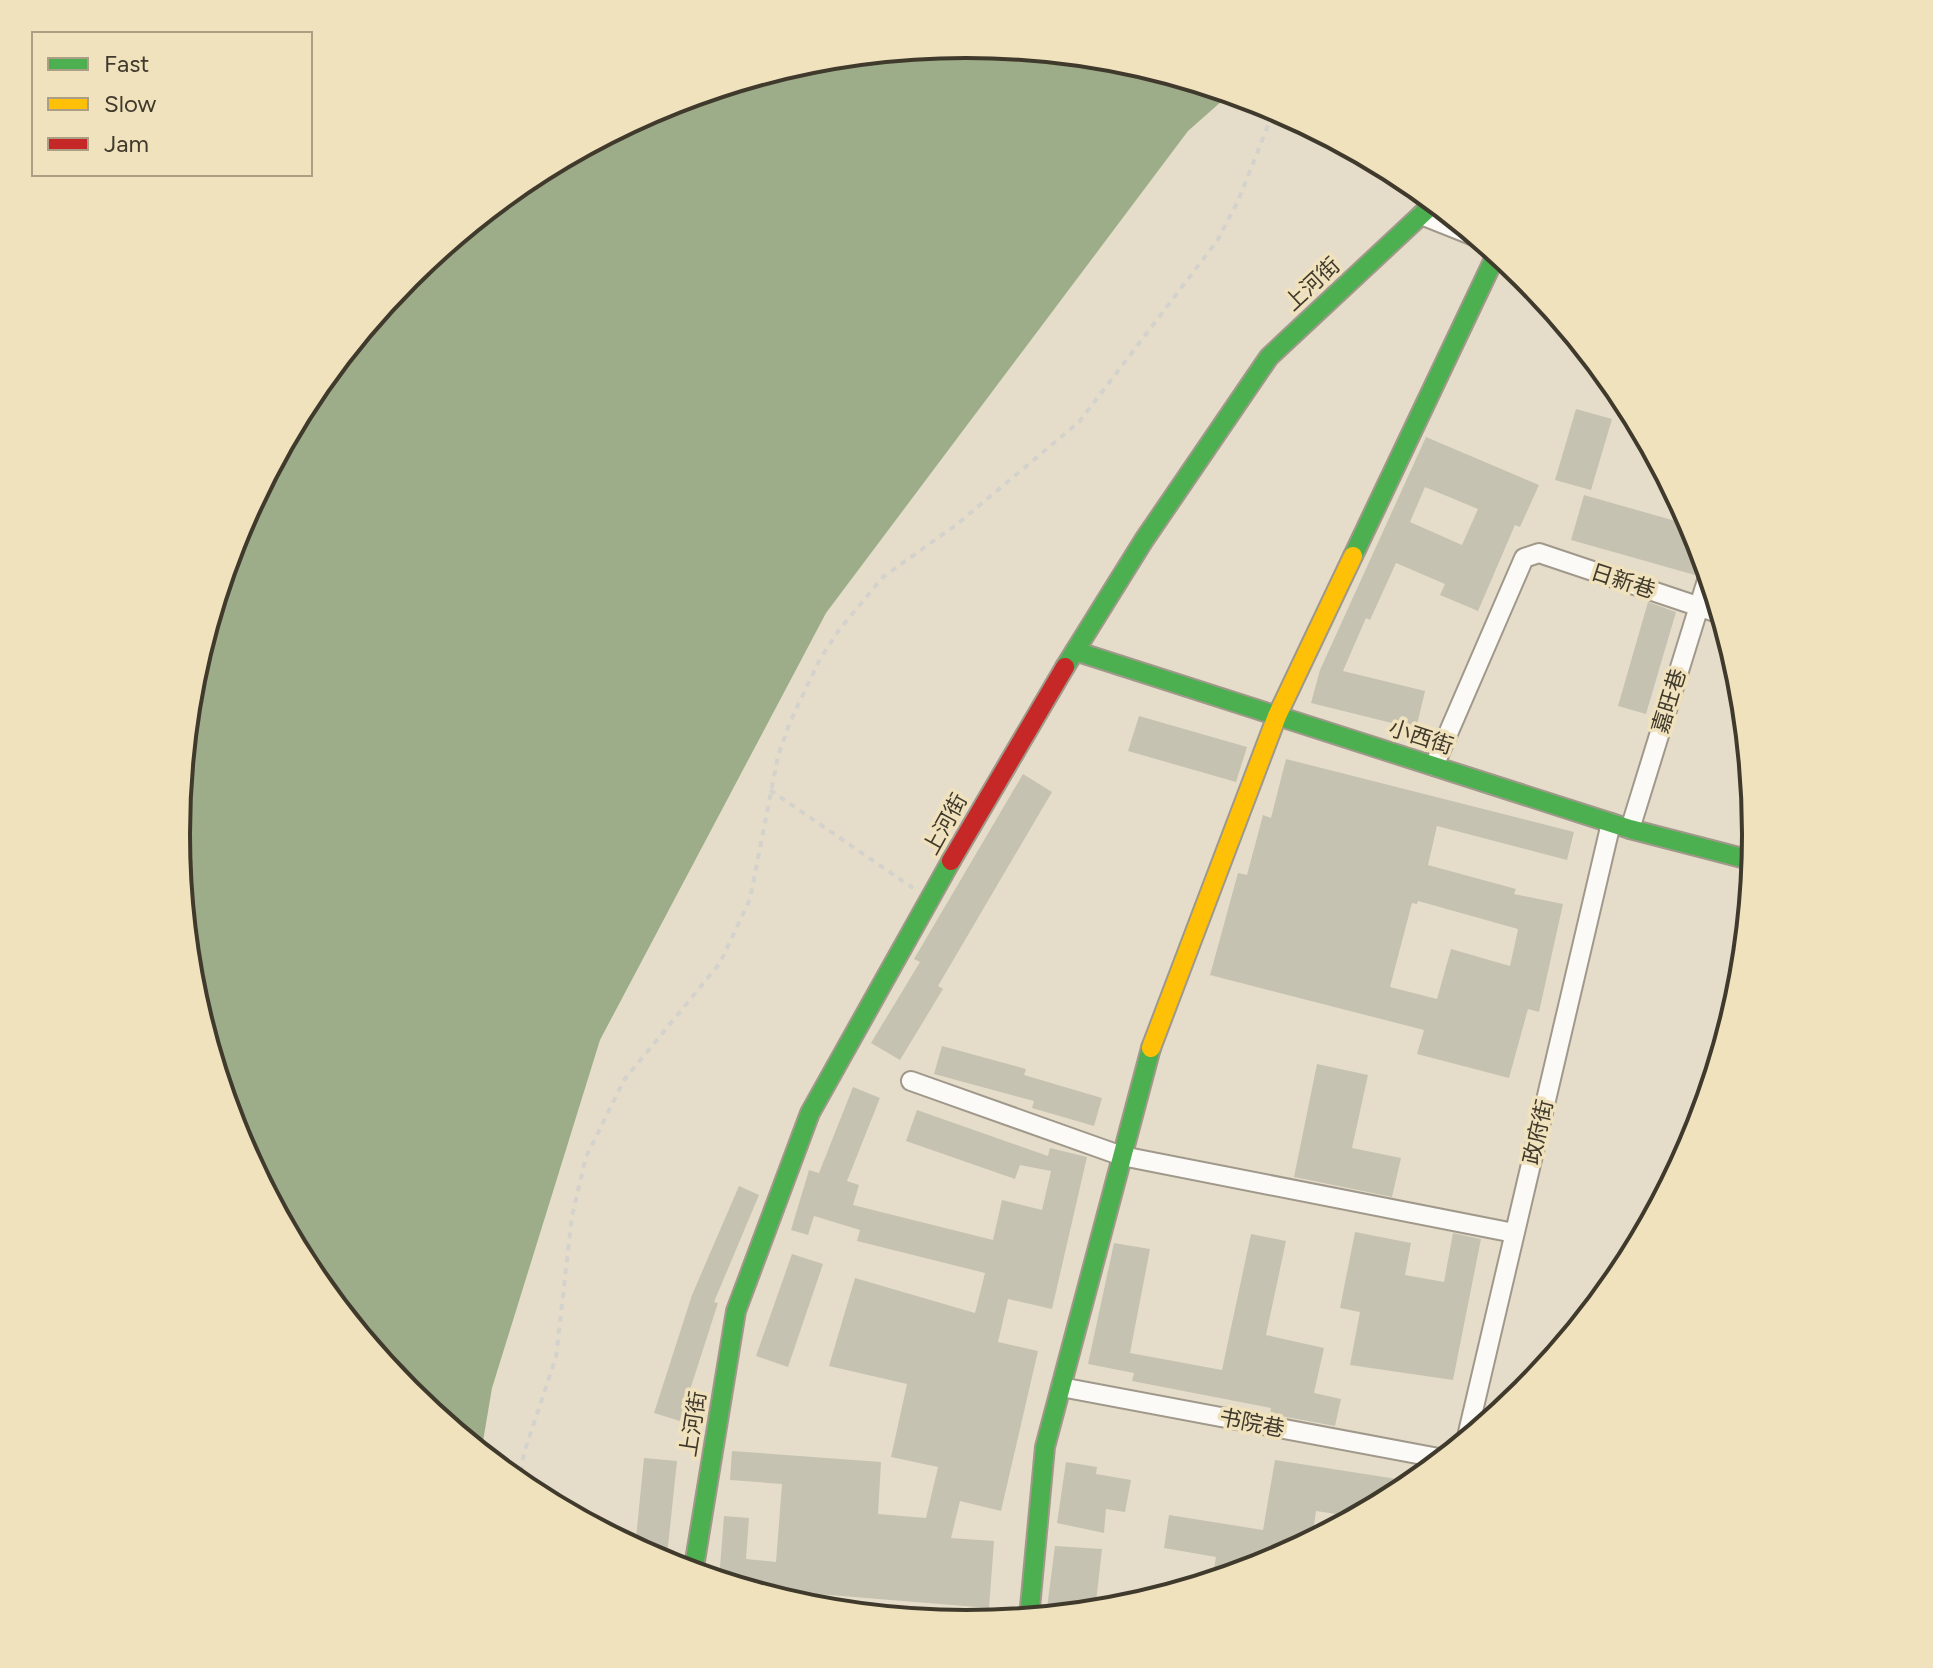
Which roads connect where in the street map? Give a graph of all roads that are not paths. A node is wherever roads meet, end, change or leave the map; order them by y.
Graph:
1 (1427, 209) edge
2 (1421, 215) junction
3 (1448, 226) edge
4 (1492, 264) edge
5 (1703, 592) edge
6 (1699, 605) junction
7 (1708, 609) edge
8 (1075, 651) junction
9 (1277, 716) junction
10 (1434, 766) junction
11 (1611, 823) junction
12 (1630, 829) junction
13 (1742, 858) edge
14 (911, 1081) dead end
15 (1122, 1156) junction
16 (1514, 1233) junction
17 (1061, 1387) junction
18 (1470, 1424) edge
19 (1430, 1456) edge
20 (695, 1561) edge
21 (1030, 1607) edge

1 - 2 street, 上河街
2 - 3 street
2 - 8 street, 上河街
4 - 9 street
5 - 6 street, 嘉旺巷
6 - 7 street, 日新巷
6 - 10 street, 日新巷
6 - 12 street, 嘉旺巷
8 - 9 street, 小西街
8 - 20 street, 上河街
9 - 10 street, 小西街
9 - 15 street
10 - 11 street, 小西街
11 - 12 street, 小西街
11 - 16 street, 政府街
12 - 13 street, 小西街
14 - 15 street
15 - 16 street
15 - 17 street
16 - 18 street, 政府街
17 - 19 street, 书院巷
17 - 21 street

